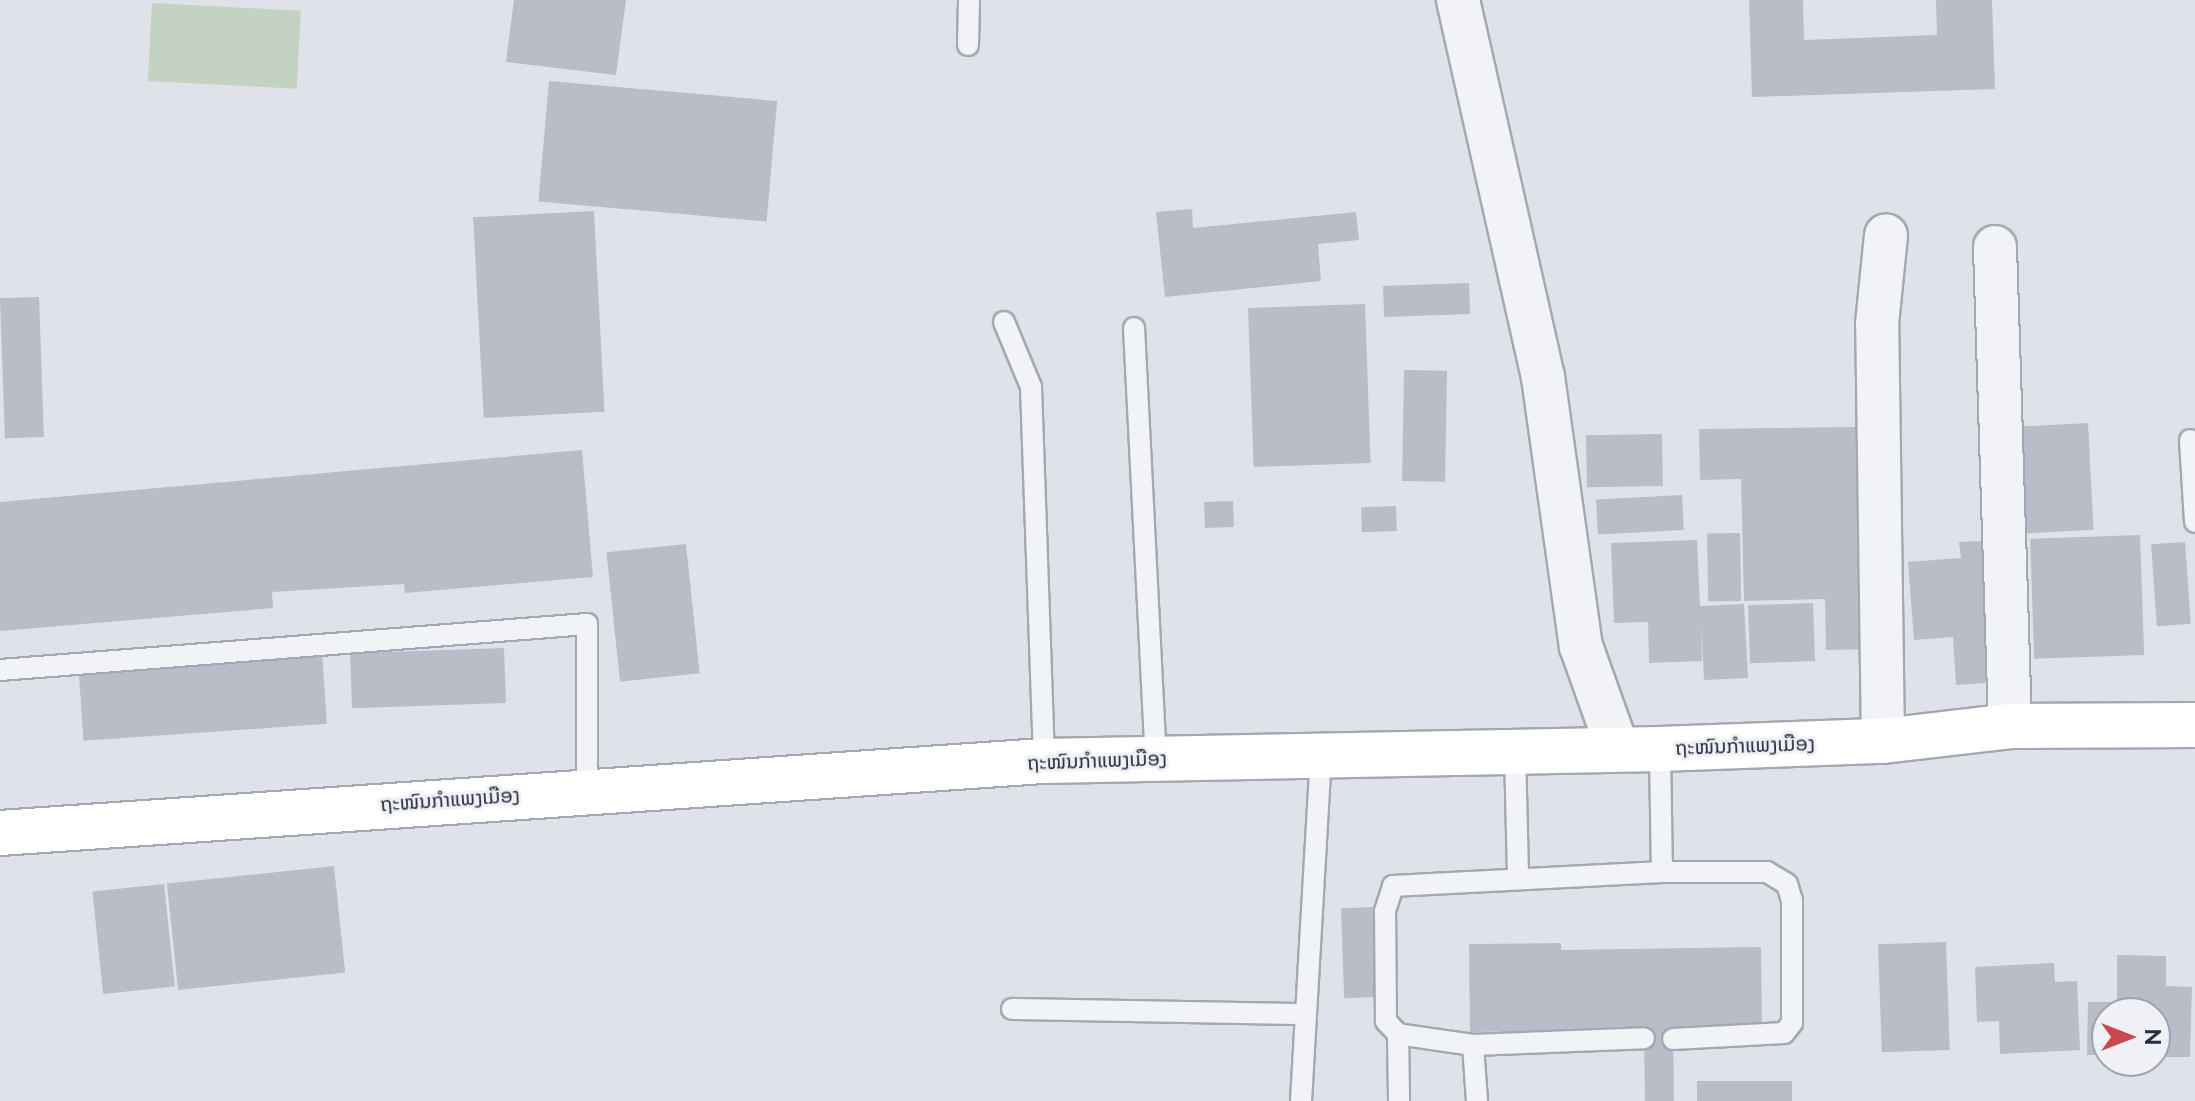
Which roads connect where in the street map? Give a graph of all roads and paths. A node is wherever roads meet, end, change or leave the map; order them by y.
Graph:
1 (969, 0) edge
2 (1458, 0) edge
3 (968, 45) dead end
4 (1886, 235) dead end
5 (1995, 247) dead end
6 (1004, 322) dead end
7 (1134, 328) dead end
8 (2190, 440) dead end
9 (2195, 522) edge
10 (0, 670) edge
11 (2195, 725) edge
12 (2010, 726) junction
13 (1883, 741) junction
14 (1639, 749) junction
15 (1515, 751) junction
16 (1321, 755) junction
17 (1156, 759) junction
18 (1044, 761) junction
19 (587, 792) junction
20 (0, 833) edge
21 (1662, 872) junction
22 (1518, 876) junction
23 (1012, 1009) dead end
24 (1301, 1014) junction
25 (1398, 1034) junction
26 (1644, 1038) dead end
27 (1673, 1039) dead end
28 (1473, 1045) junction
29 (1301, 1101) edge
30 (1399, 1101) edge
31 (1477, 1101) edge

1 - 3 lane
2 - 14 street
4 - 13 street
5 - 12 street
6 - 18 lane
7 - 17 lane
8 - 9 lane
10 - 19 lane
11 - 12 main road, ຖະໜົນກຳແພງເມືອງ
12 - 13 main road, ຖະໜົນກຳແພງເມືອງ
13 - 14 main road, ຖະໜົນກຳແພງເມືອງ
14 - 15 main road, ຖະໜົນກຳແພງເມືອງ
14 - 21 lane
15 - 16 main road, ຖະໜົນກຳແພງເມືອງ
15 - 22 lane
16 - 17 main road, ຖະໜົນກຳແພງເມືອງ
16 - 24 lane
17 - 18 main road, ຖະໜົນກຳແພງເມືອງ
18 - 19 main road, ຖະໜົນກຳແພງເມືອງ
19 - 20 main road, ຖະໜົນກຳແພງເມືອງ
21 - 22 lane
21 - 27 lane
22 - 25 lane
23 - 24 lane
24 - 29 lane
25 - 28 lane
25 - 30 lane
26 - 28 lane
28 - 31 lane

